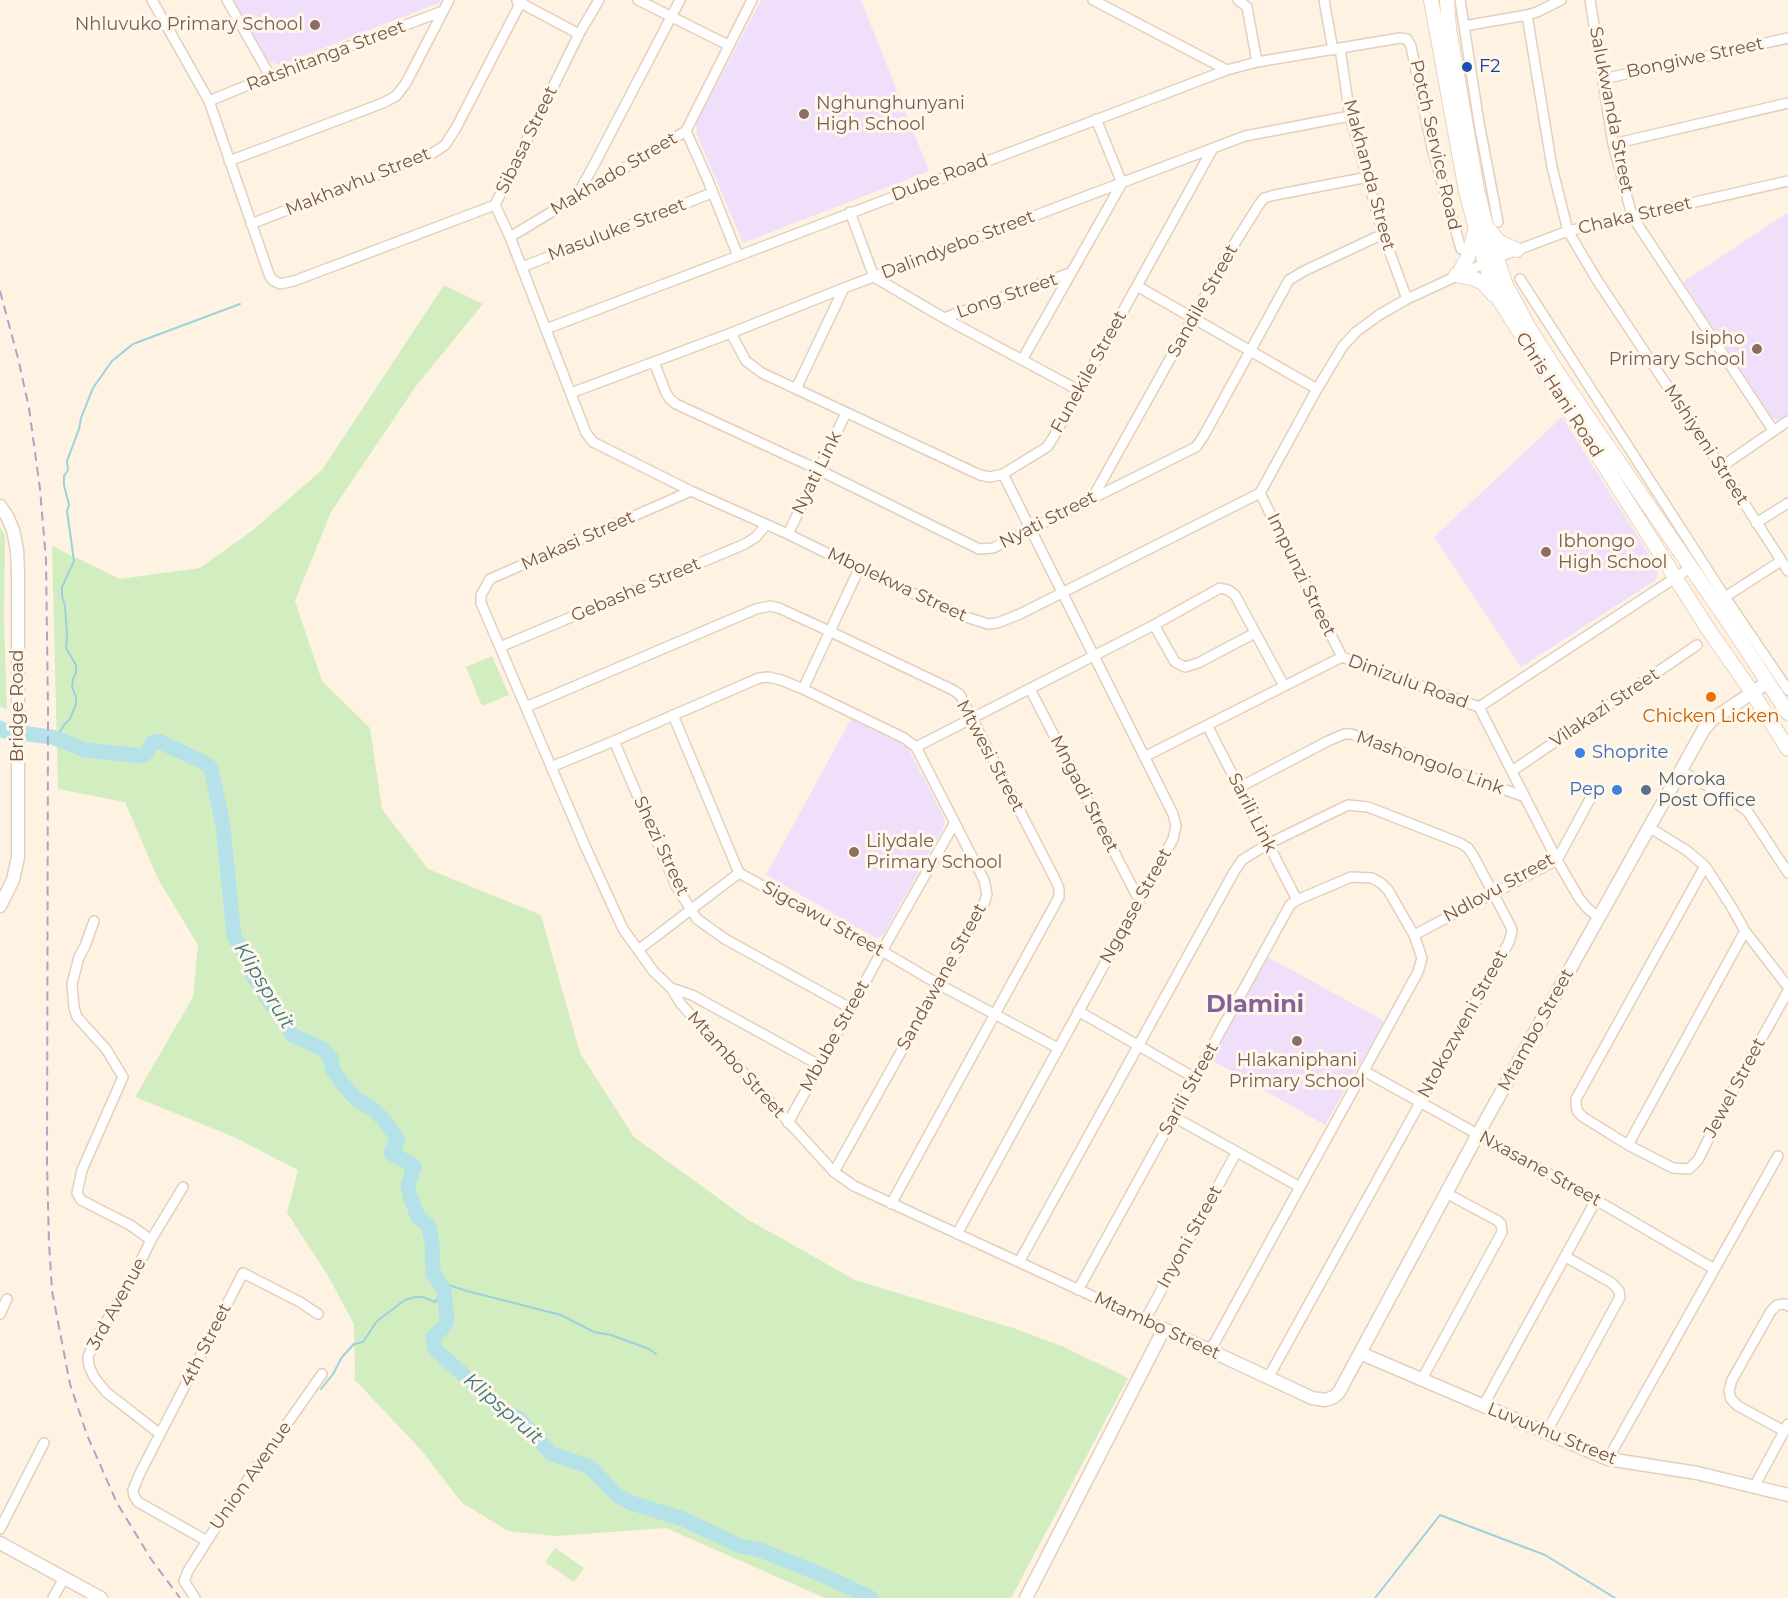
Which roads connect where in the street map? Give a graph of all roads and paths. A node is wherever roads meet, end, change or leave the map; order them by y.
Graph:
1 (152, 0) edge
2 (227, 0) edge
3 (449, 0) edge
4 (599, 0) edge
5 (638, 0) edge
6 (680, 0) edge
7 (752, 0) edge
8 (1093, 0) edge
9 (1238, 0) edge
10 (1324, 0) edge
11 (1431, 0) edge
12 (1460, 0) edge
13 (1561, 0) edge
14 (1590, 0) edge
15 (519, 1) edge
16 (1447, 3) edge
17 (443, 11) junction
18 (1527, 15) junction
19 (671, 18) junction
20 (1464, 26) junction
21 (579, 34) junction
22 (1788, 38) edge
23 (728, 45) junction
24 (1336, 49) junction
25 (1257, 62) junction
26 (1227, 70) junction
27 (270, 76) junction
28 (1603, 79) junction
29 (208, 101) junction
30 (1788, 104) edge
31 (1350, 116) junction
32 (1096, 119) junction
33 (686, 131) junction
34 (1613, 144) junction
35 (1213, 148) junction
36 (229, 161) junction
37 (596, 161) junction
38 (609, 177) junction
39 (1368, 177) junction
40 (1788, 181) edge
41 (1122, 183) junction
42 (712, 193) junction
43 (576, 196) junction
44 (495, 205) junction
45 (850, 212) junction
46 (1632, 216) junction
47 (251, 224) junction
48 (1486, 225) junction
49 (1568, 231) junction
50 (1383, 234) junction
51 (510, 237) junction
52 (1461, 249) dead end
53 (1518, 250) junction
54 (738, 256) junction
55 (1490, 260) junction
56 (522, 267) junction
57 (1070, 273) junction
58 (1458, 274) junction
59 (874, 277) junction
60 (1521, 279) dead end
61 (1505, 284) junction
62 (1137, 286) junction
63 (844, 288) junction
64 (1407, 299) junction
65 (1500, 301) junction
66 (944, 318) junction
67 (1193, 318) junction
68 (546, 329) junction
69 (731, 333) junction
70 (1250, 351) junction
71 (1022, 360) junction
72 (654, 362) junction
73 (796, 389) junction
74 (1317, 389) junction
75 (1080, 391) junction
76 (571, 393) junction
77 (846, 412) junction
78 (1788, 421) edge
79 (1773, 430) junction
80 (1721, 466) junction
81 (819, 470) junction
82 (1003, 474) junction
83 (691, 491) junction
84 (1260, 493) junction
85 (1093, 497) junction
86 (1788, 503) edge
87 (0, 506) edge
88 (1756, 523) junction
89 (766, 525) junction
90 (1031, 530) junction
91 (788, 534) junction
92 (1781, 561) junction
93 (1690, 568) junction
94 (859, 569) junction
95 (1788, 571) edge
96 (1675, 577) junction
97 (1062, 593) junction
98 (1725, 597) junction
99 (481, 603) joint
100 (1154, 625) junction
101 (829, 631) junction
102 (1255, 633) junction
103 (1697, 645) dead end
104 (500, 647) junction
105 (1093, 656) junction
106 (1342, 657) junction
107 (1768, 682) junction
108 (1284, 686) junction
109 (1030, 688) junction
110 (803, 689) junction
111 (1788, 690) edge
112 (1752, 692) junction
113 (525, 707) junction
114 (1479, 707) junction
115 (1788, 713) edge
116 (673, 715) junction
117 (973, 719) junction
118 (1207, 725) junction
119 (614, 741) junction
120 (916, 747) junction
121 (1788, 748) edge
122 (1144, 757) junction
123 (551, 766) junction
124 (1512, 771) junction
125 (1681, 771) junction
126 (1238, 788) junction
127 (1525, 797) junction
128 (1590, 799) dead end
129 (954, 824) junction
130 (1650, 828) junction
131 (1268, 844) junction
132 (1557, 860) junction
133 (1705, 866) junction
134 (739, 873) junction
135 (1788, 873) edge
136 (1492, 893) junction
137 (1139, 900) junction
138 (1297, 900) junction
139 (0, 906) edge
140 (691, 911) junction
141 (1598, 917) junction
142 (94, 921) dead end
143 (1745, 931) junction
144 (1414, 935) junction
145 (638, 950) junction
146 (882, 951) junction
147 (939, 984) junction
148 (671, 988) junction
149 (1788, 989) edge
150 (850, 1008) junction
151 (1078, 1011) junction
152 (995, 1014) junction
153 (1139, 1046) junction
154 (1058, 1048) junction
155 (819, 1065) junction
156 (1364, 1071) junction
157 (1195, 1078) junction
158 (1420, 1102) junction
159 (1174, 1117) junction
160 (788, 1123) junction
161 (1478, 1134) junction
162 (1628, 1145) junction
163 (1236, 1153) junction
164 (1778, 1156) dead end
165 (834, 1172) junction
166 (183, 1187) dead end
167 (1300, 1187) junction
168 (1446, 1193) junction
169 (1596, 1200) junction
170 (891, 1203) junction
171 (957, 1234) junction
172 (151, 1240) junction
173 (1566, 1257) junction
174 (1019, 1262) junction
175 (1714, 1269) junction
176 (1078, 1290) junction
177 (7, 1299) dead end
178 (1788, 1306) edge
179 (0, 1314) edge
180 (318, 1314) dead end
181 (1145, 1320) junction
182 (1164, 1329) junction
183 (1210, 1351) junction
184 (1360, 1353) junction
185 (322, 1374) dead end
186 (1268, 1378) junction
187 (1422, 1379) junction
188 (1483, 1406) junction
189 (1786, 1427) edge
190 (1546, 1433) junction
191 (160, 1434) junction
192 (44, 1443) dead end
193 (1608, 1459) junction
194 (1754, 1487) junction
195 (1788, 1495) edge
196 (0, 1529) edge
197 (207, 1541) junction
198 (0, 1543) edge
199 (64, 1578) junction
200 (53, 1598) edge
201 (101, 1598) edge
202 (195, 1598) edge
203 (1026, 1598) edge

1 - 29 street
2 - 27 street
3 - 17 street
4 - 21 street, Sibasa Street
5 - 19 street
6 - 19 street
7 - 23 street, Makhado Street
8 - 26 street
9 - 25 street
10 - 24 street, Makhanda Street
11 - 48 main road, Chris Hani Road
12 - 20 street
13 - 18 street
14 - 28 street, Salukwanda Street
15 - 21 street
15 - 47 street, Makhavhu Street
16 - 48 main road, Chris Hani Road
17 - 27 street, Ratshitanga Street
17 - 36 street
18 - 20 street
18 - 49 street, Mshiyeni Street
19 - 23 street
19 - 37 street
20 - 48 street
21 - 44 street, Sibasa Street
22 - 28 street, Bongiwe Street
23 - 33 street, Makhado Street
24 - 25 street, Dube Road
24 - 31 street, Makhanda Street
24 - 52 street, Potch Service Road
25 - 26 street, Dube Road
26 - 32 street, Dube Road
27 - 29 street, Ratshitanga Street
28 - 34 street, Salukwanda Street
29 - 36 street
30 - 34 street
31 - 35 street, Dalindyebo Street
31 - 39 street, Makhanda Street
32 - 41 street
32 - 45 street, Dube Road
33 - 38 street, Makhado Street
33 - 42 street
34 - 46 street, Salukwanda Street
35 - 41 street, Dalindyebo Street
35 - 62 street, Funekile Street
36 - 47 street
37 - 38 street
37 - 43 street
38 - 43 street, Makhado Street
39 - 50 street, Makhanda Street
39 - 67 street, Sandile Street
40 - 46 street, Chaka Street
41 - 57 street, Long Street
41 - 59 street, Dalindyebo Street
42 - 54 street
42 - 56 street, Masuluke Street
43 - 51 street, Makhado Street
44 - 47 street, Sibasa Street
44 - 51 street, Mbolekwa Street
45 - 54 street, Dube Road
45 - 59 street
46 - 49 street, Chaka Street
46 - 79 street, Salukwanda Street
48 - 53 main road
48 - 55 main road, Chris Hani Road
48 - 58 main road
49 - 53 street, Chaka Street
49 - 80 street, Mshiyeni Street
50 - 64 street, Makhanda Street
50 - 70 street, Nyati Street
51 - 56 street, Mbolekwa Street
53 - 55 street, Chaka Street
53 - 61 main road
54 - 68 street, Dube Road
55 - 58 street
55 - 61 main road, Chris Hani Road
55 - 65 main road, Chris Hani Road
56 - 68 street, Mbolekwa Street
57 - 66 street, Long Street
57 - 71 street, Long Street
58 - 64 street
58 - 65 main road
59 - 63 street, Dalindyebo Street
59 - 66 street, Long Street
60 - 98 street, Chris Hani Road
61 - 93 main road, Chris Hani Road
62 - 67 street
62 - 75 street, Funekile Street
63 - 69 street, Dalindyebo Street
63 - 73 street
64 - 74 street
65 - 96 main road, Chris Hani Road
66 - 71 street, Long Street
67 - 70 street
67 - 85 street, Sandile Street
68 - 76 street, Mbolekwa Street
69 - 72 street, Dalindyebo Street
69 - 73 street
70 - 74 street
70 - 85 street, Nyati Street
71 - 75 street, Long Street
72 - 76 street, Dalindyebo Street
72 - 81 street, Nyati Street
73 - 77 street
74 - 84 street
75 - 82 street, Funekile Street
76 - 83 street, Mbolekwa Street
77 - 81 street, Nyati Link
77 - 82 street
78 - 79 street
79 - 80 street
80 - 88 street, Mshiyeni Street
81 - 90 street, Nyati Street
81 - 91 street, Nyati Link
82 - 90 street, Ngqase Street
83 - 89 street, Mbolekwa Street
83 - 99 street, Makasi Street
84 - 97 street, Mbolekwa Street
84 - 106 street, Impunzi Street
85 - 90 street, Nyati Street
86 - 88 street
87 - 139 street, Bridge Road
88 - 92 street, Mshiyeni Street
89 - 91 street, Mbolekwa Street
89 - 104 street, Gebashe Street
90 - 97 street, Ngqase Street
91 - 94 street, Mbolekwa Street
92 - 95 street, Mshiyeni Street
92 - 98 street
93 - 96 street, Dinizulu Road
93 - 107 main road, Chris Hani Road
94 - 97 street, Mbolekwa Street
94 - 101 street
96 - 112 main road, Chris Hani Road
96 - 114 street, Dinizulu Road
97 - 105 street, Ngqase Street
98 - 111 street, Chris Hani Road
99 - 104 street, Mtambo Street
100 - 102 street
100 - 102 street
100 - 105 street
101 - 110 street
101 - 113 street, Mtwesi Street
101 - 117 street, Mtwesi Street
102 - 108 street
103 - 124 street, Vilakazi Street
104 - 113 street, Mtambo Street
105 - 109 street
105 - 122 street, Ngqase Street
106 - 108 street, Dinizulu Road
106 - 114 street, Dinizulu Road
107 - 112 street, Mtambo Street
107 - 115 main road, Chris Hani Road
108 - 118 street, Dinizulu Road
109 - 117 street
109 - 137 street, Mngadi Street
110 - 116 street
110 - 120 street
112 - 121 main road, Chris Hani Road
112 - 125 street, Mtambo Street
113 - 123 street, Mtambo Street
114 - 124 street
116 - 119 street
116 - 134 street
117 - 120 street
117 - 152 street, Mtwesi Street
118 - 122 street, Dinizulu Road
118 - 126 street, Sarili Link
119 - 123 street
119 - 140 street, Shezi Street
120 - 129 street, Sandawane Street
122 - 137 street, Ngqase Street
123 - 145 street, Mtambo Street
124 - 127 street
125 - 130 street, Mtambo Street
125 - 135 street
126 - 127 street, Mashongolo Link
126 - 131 street, Sarili Link
127 - 132 street
128 - 132 street, Ndlovu Street
129 - 146 street, Mbube Street
129 - 147 street, Sandawane Street
130 - 133 street
130 - 141 street, Mtambo Street
131 - 136 street, Ntokozweni Street
131 - 138 street, Sarili Link
131 - 153 street, Ntokozweni Street
132 - 136 street, Ndlovu Street
132 - 141 street
133 - 143 street
133 - 162 street
134 - 140 street
134 - 146 street, Sigcawu Street
136 - 144 street, Ndlovu Street
136 - 158 street, Ntokozweni Street
137 - 151 street, Ngqase Street
138 - 144 street
138 - 157 street, Sarili Street
140 - 145 street
140 - 150 street, Shezi Street
141 - 161 street, Mtambo Street
142 - 172 street
143 - 149 street
143 - 162 street
144 - 156 street
145 - 148 street, Mtambo Street
146 - 147 street, Sigcawu Street
146 - 150 street, Mbube Street
147 - 152 street, Sigcawu Street
147 - 165 street, Sandawane Street
148 - 155 street
148 - 160 street, Mtambo Street
149 - 162 street, Jewel Street
150 - 155 street, Mbube Street
151 - 153 street
151 - 154 street, Ngqase Street
152 - 154 street, Sigcawu Street
152 - 170 street, Mtwesi Street
153 - 157 street
153 - 174 street, Ntokozweni Street
154 - 171 street, Ngqase Street
155 - 160 street, Mbube Street
156 - 158 street, Nxasane Street
156 - 167 street
157 - 159 street, Sarili Street
158 - 161 street, Nxasane Street
158 - 186 street, Ntokozweni Street
159 - 163 street
159 - 176 street, Sarili Street
160 - 165 street, Mtambo Street
161 - 168 street, Mtambo Street
161 - 169 street, Nxasane Street
163 - 167 street
163 - 181 street, Inyoni Street
164 - 175 street
165 - 170 street, Mtambo Street
166 - 172 street, 3rd Avenue
167 - 183 street
168 - 184 street, Mtambo Street
168 - 187 street
169 - 173 street
169 - 175 street, Nxasane Street
170 - 171 street, Mtambo Street
171 - 174 street, Mtambo Street
172 - 191 street, 3rd Avenue
173 - 188 street
173 - 190 street
174 - 176 street, Mtambo Street
175 - 193 street
176 - 181 street, Mtambo Street
177 - 179 street
178 - 189 street
180 - 191 street, 4th Street
181 - 182 street, Mtambo Street
182 - 183 street, Mtambo Street
182 - 203 street
183 - 186 street, Mtambo Street
184 - 186 street, Mtambo Street
184 - 187 street, Luvuvhu Street
185 - 197 street, Union Avenue
187 - 188 street, Luvuvhu Street
188 - 190 street, Luvuvhu Street
189 - 194 street
190 - 193 street, Luvuvhu Street
191 - 197 street, 4th Street
192 - 196 street
193 - 194 street, Luvuvhu Street
194 - 195 street, Luvuvhu Street
197 - 202 street, Union Avenue
198 - 199 street
199 - 200 street
199 - 201 street

